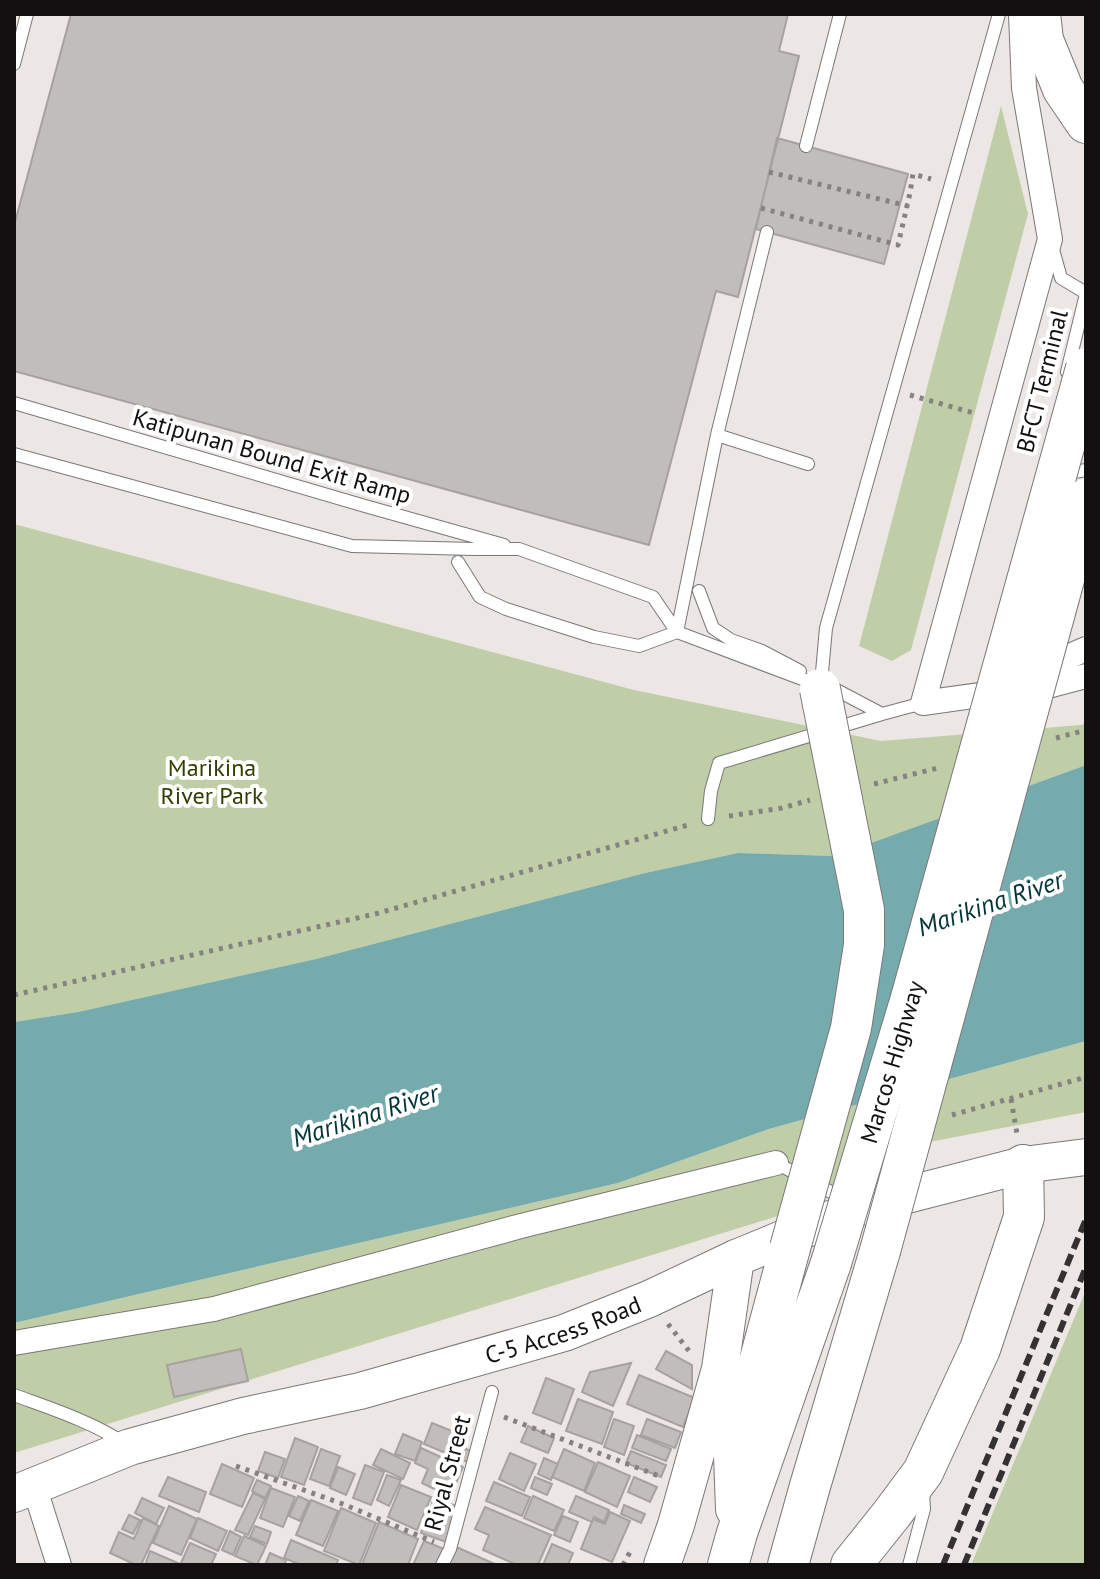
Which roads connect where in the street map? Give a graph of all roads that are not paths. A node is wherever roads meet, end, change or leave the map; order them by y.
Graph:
1 (27, 14) edge
2 (840, 14) edge
3 (999, 14) edge
4 (1021, 14) edge
5 (1040, 14) edge
6 (14, 64) edge
7 (1086, 123) edge
8 (806, 146) dead end
9 (767, 232) dead end
10 (1050, 239) junction
11 (1086, 293) edge
12 (1074, 378) edge
13 (1086, 385) edge
14 (14, 403) edge
15 (717, 435) junction
16 (14, 454) edge
17 (808, 464) dead end
18 (1086, 470) edge
19 (1041, 478) dead end
20 (1086, 499) edge
21 (519, 549) junction
22 (1086, 553) edge
23 (458, 562) dead end
24 (699, 591) dead end
25 (677, 632) junction
26 (1086, 649) edge
27 (1061, 660) junction
28 (1086, 676) edge
29 (1052, 685) junction
30 (820, 687) junction
31 (977, 696) junction
32 (923, 703) junction
33 (882, 714) junction
34 (708, 819) road end
35 (1086, 1157) edge
36 (776, 1163) joint
37 (1023, 1165) junction
38 (860, 1207) junction
39 (736, 1258) junction
40 (14, 1343) edge
41 (492, 1392) dead end
42 (14, 1395) edge
43 (130, 1447) junction
44 (923, 1472) junction
45 (24, 1490) edge
46 (733, 1549) edge
47 (59, 1565) edge
48 (442, 1565) edge
49 (662, 1565) edge
50 (788, 1565) edge
51 (851, 1565) edge
52 (909, 1565) edge

1 - 6 lane
2 - 8 lane
3 - 30 lane, bridge
4 - 10 street
5 - 7 main road
9 - 15 lane
10 - 11 lane, BFCT Terminal
10 - 32 street
11 - 12 lane, BFCT Terminal
12 - 13 lane
12 - 46 main road, Marcos Highway, bridge
14 - 21 lane, Katipunan Bound Exit Ramp
15 - 17 lane
15 - 25 lane
16 - 21 lane
18 - 19 lane
20 - 50 main road, Marcos Highway, bridge
21 - 25 lane
22 - 27 street
23 - 25 lane
24 - 33 lane
25 - 30 lane
26 - 27 street
27 - 29 street
27 - 31 street
28 - 29 street
29 - 31 street
30 - 46 main road, bridge
31 - 32 street
32 - 33 lane
33 - 34 lane
35 - 37 street, C-5 Access Road
36 - 38 lane
36 - 40 street
37 - 38 street, C-5 Access Road
37 - 44 main road
38 - 39 street, C-5 Access Road
39 - 43 street, C-5 Access Road
39 - 49 street
41 - 48 lane, Riyal Street
42 - 43 lane
43 - 45 street, C-5 Access Road
44 - 51 main road
44 - 52 lane
45 - 47 street

